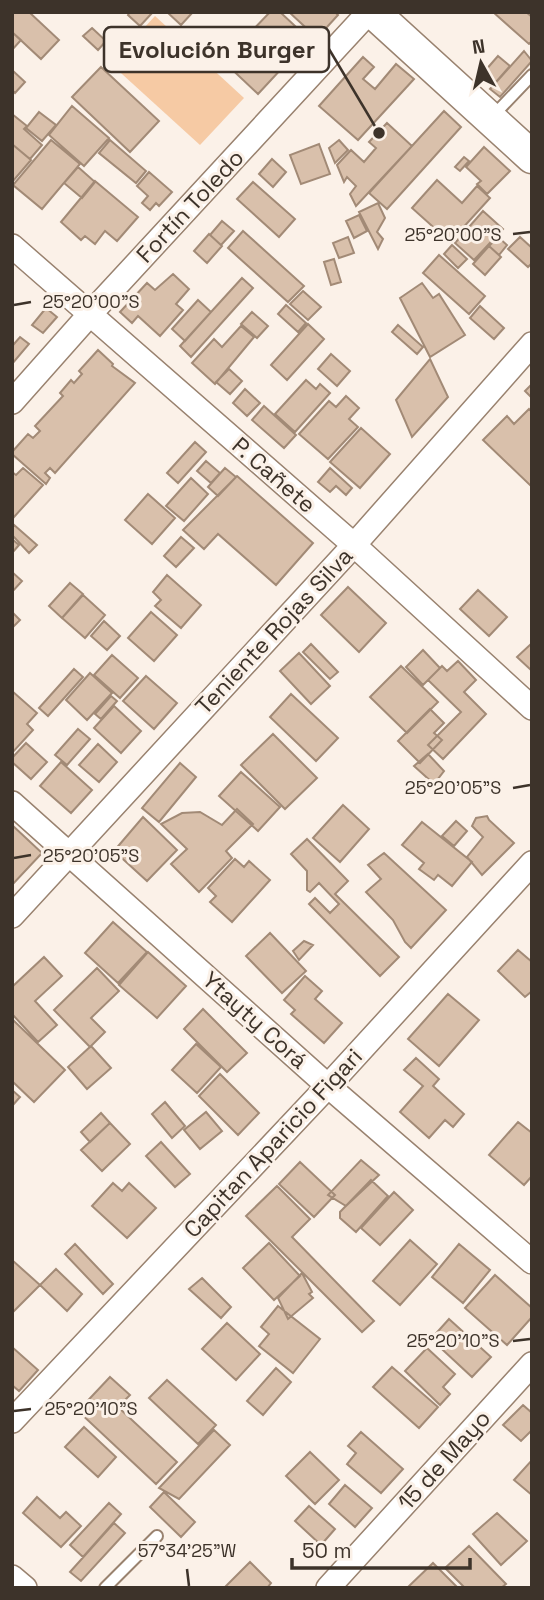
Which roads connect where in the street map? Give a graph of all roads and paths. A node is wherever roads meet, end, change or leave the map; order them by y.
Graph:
1 (371, 12) edge
2 (532, 75) edge
3 (490, 119) junction
4 (532, 158) edge
5 (12, 246) edge
6 (91, 313) junction
7 (532, 344) edge
8 (12, 402) edge
9 (354, 545) junction
10 (532, 708) edge
11 (12, 803) edge
12 (69, 853) junction
13 (532, 863) edge
14 (12, 916) edge
15 (328, 1086) junction
16 (532, 1262) edge
17 (532, 1364) edge
18 (12, 1421) edge
19 (156, 1536) dead end
20 (12, 1577) edge
21 (25, 1588) edge
22 (105, 1588) edge
23 (328, 1588) edge

1 - 3 main road
1 - 6 street, Fortín Toledo
2 - 3 lane
3 - 4 main road
5 - 6 street, P. Cañete
6 - 8 street, Fortín Toledo
6 - 9 street, P. Cañete
7 - 9 street, Teniente Rojas Silva
9 - 10 street, P. Cañete
9 - 12 street, Teniente Rojas Silva
11 - 12 street, Ytayty Corá
12 - 14 street, Teniente Rojas Silva
12 - 15 street, Ytayty Corá
13 - 15 street, Capitan Aparicio Figari
15 - 16 street, Ytayty Corá
15 - 18 street, Capitan Aparicio Figari
17 - 23 street, 15 de Mayo
19 - 22 lane
20 - 21 street

